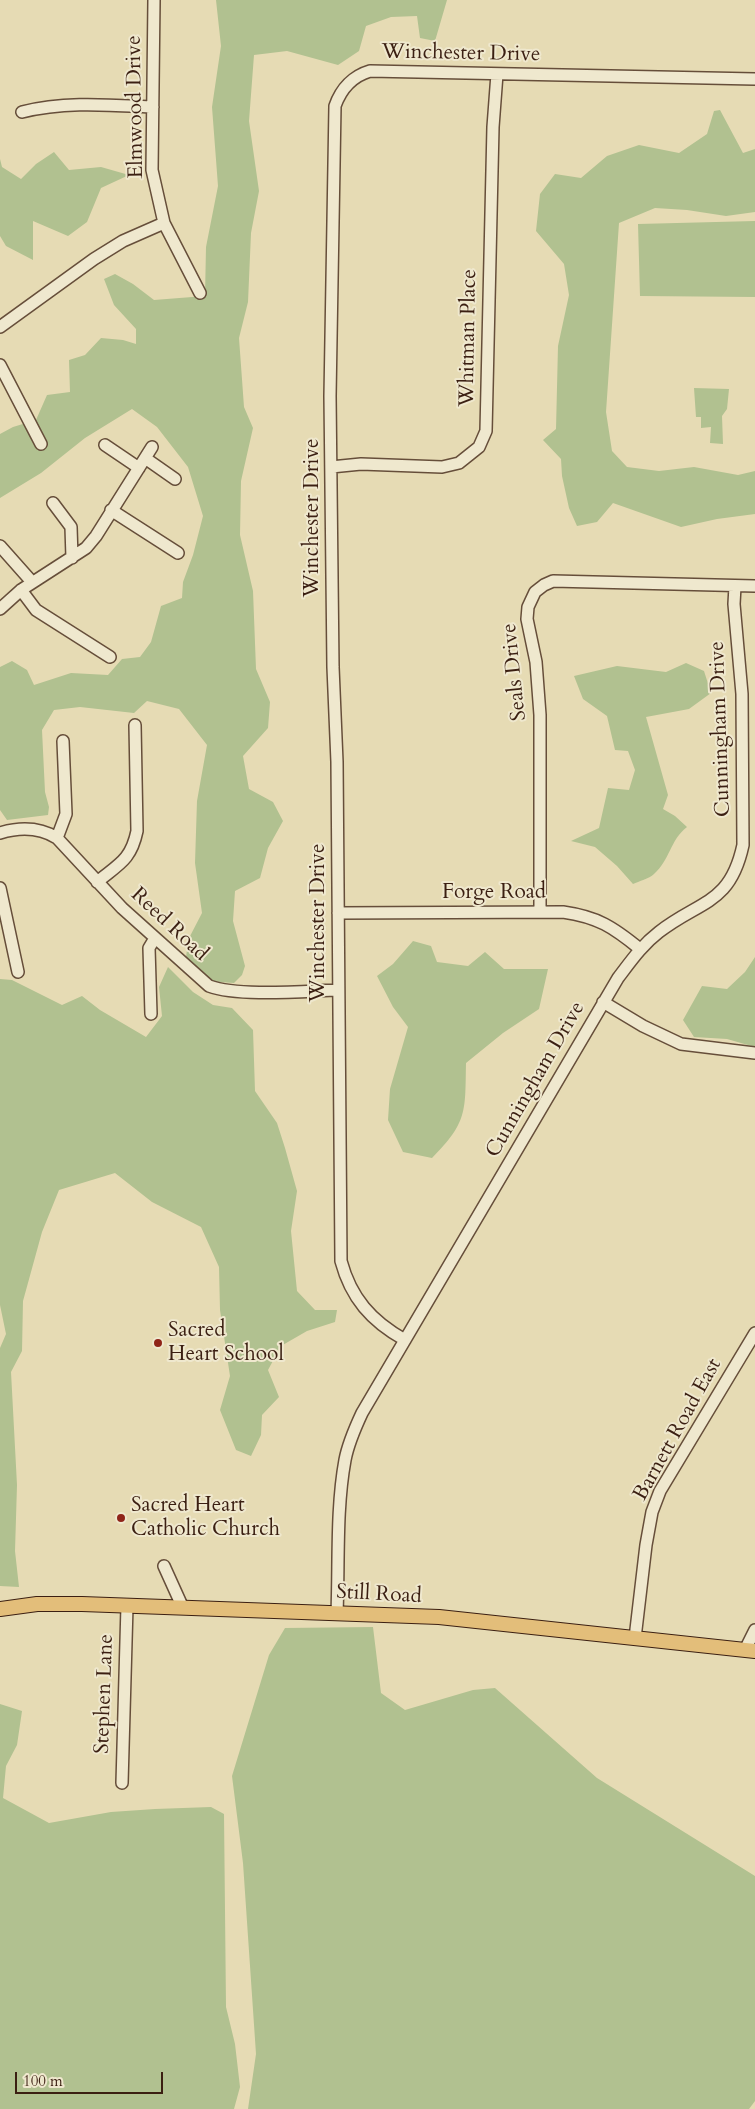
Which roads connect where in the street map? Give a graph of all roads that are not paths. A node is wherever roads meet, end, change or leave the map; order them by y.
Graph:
1 (154, 0) edge
2 (496, 74) junction
3 (755, 79) edge
4 (153, 107) junction
5 (22, 112) dead end
6 (164, 223) junction
7 (200, 293) dead end
8 (0, 327) edge
9 (0, 366) edge
10 (41, 444) dead end
11 (105, 445) dead end
12 (152, 447) dead end
13 (142, 463) junction
14 (331, 467) junction
15 (175, 479) dead end
16 (53, 504) dead end
17 (111, 510) junction
18 (0, 546) edge
19 (178, 553) dead end
20 (72, 558) junction
21 (32, 582) junction
22 (736, 586) junction
23 (755, 586) edge
24 (21, 590) junction
25 (0, 609) edge
26 (110, 656) dead end
27 (135, 725) dead end
28 (63, 740) dead end
29 (0, 833) edge
30 (57, 838) junction
31 (97, 882) junction
32 (0, 888) edge
33 (540, 912) junction
34 (338, 913) junction
35 (155, 938) junction
36 (640, 949) junction
37 (18, 972) dead end
38 (338, 990) junction
39 (603, 1002) junction
40 (151, 1014) dead end
41 (755, 1053) edge
42 (755, 1333) edge
43 (405, 1340) junction
44 (164, 1566) dead end
45 (127, 1606) junction
46 (183, 1608) junction
47 (0, 1609) edge
48 (338, 1613) junction
49 (755, 1630) edge
50 (635, 1638) junction
51 (750, 1650) edge
52 (122, 1783) dead end

1 - 4 street, Elmwood Drive
2 - 3 street, Winchester Drive
2 - 14 street, Whitman Place
2 - 14 street, Winchester Drive
4 - 5 street
4 - 6 street, Elmwood Drive
6 - 7 street, Elmwood Drive
6 - 8 street
9 - 10 street
11 - 13 street
12 - 13 street
13 - 15 street
13 - 17 street
14 - 34 street, Winchester Drive
16 - 20 street
17 - 19 street
17 - 20 street
18 - 21 street
20 - 21 street
21 - 24 street
22 - 23 street, Seals Drive
22 - 33 street, Seals Drive
22 - 36 street, Cunningham Drive
24 - 25 street
24 - 26 street
27 - 31 street
28 - 30 street
29 - 30 street, Reed Road
30 - 31 street, Reed Road
31 - 35 street, Reed Road
32 - 37 street
33 - 34 street, Forge Road
33 - 36 street, Forge Road
34 - 38 street, Winchester Drive
35 - 38 street, Reed Road
35 - 40 street
36 - 39 street, Cunningham Drive
38 - 43 street, Winchester Drive
39 - 41 street
39 - 43 street, Cunningham Drive
42 - 50 street, Barnett Road East
43 - 48 street, Cunningham Drive
44 - 46 street
45 - 46 main road, Still Road
45 - 47 main road, Still Road
45 - 52 street, Stephen Lane
46 - 48 main road, Still Road
48 - 50 main road, Still Road
49 - 51 street
50 - 51 main road, Still Road

